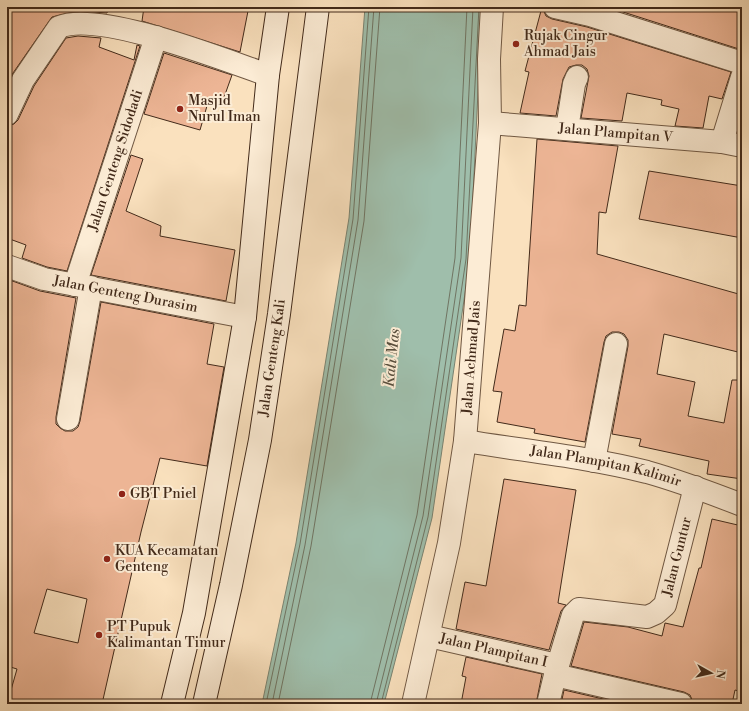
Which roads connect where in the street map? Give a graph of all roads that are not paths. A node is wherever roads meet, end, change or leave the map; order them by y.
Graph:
1 (278, 7) edge
2 (318, 7) edge
3 (492, 7) edge
4 (555, 7) edge
5 (588, 11) edge
6 (156, 37) junction
7 (742, 63) edge
8 (268, 75) junction
9 (577, 77) dead end
10 (742, 78) edge
11 (7, 114) edge
12 (490, 123) junction
13 (567, 129) junction
14 (732, 144) edge
15 (7, 266) edge
16 (83, 286) junction
17 (245, 317) junction
18 (616, 344) dead end
19 (68, 419) dead end
20 (466, 441) junction
21 (594, 461) junction
22 (695, 487) junction
23 (742, 506) edge
24 (428, 636) junction
25 (556, 670) junction
26 (172, 704) edge
27 (204, 704) edge
28 (413, 704) edge
29 (548, 704) edge
30 (681, 704) edge

1 - 8 street
2 - 27 street, Jalan Genteng Kali
3 - 12 street, Jalan Achmad Jais
4 - 5 street
5 - 7 street
6 - 8 street
6 - 11 street
6 - 16 street, Jalan Genteng Sidodadi
8 - 17 street
9 - 13 street
10 - 14 street
12 - 13 street, Jalan Plampitan V
12 - 20 street, Jalan Achmad Jais
13 - 14 street, Jalan Plampitan V
15 - 16 street, Jalan Genteng Durasim
16 - 17 street, Jalan Genteng Durasim
16 - 19 street, Jalan Genteng Sidodadi
17 - 26 street
18 - 21 street
20 - 21 street, Jalan Plampitan Kalimir
20 - 24 street, Jalan Achmad Jais
21 - 22 street, Jalan Plampitan Kalimir
22 - 23 street, Jalan Plampitan Kalimir
22 - 25 street, Jalan Guntur
24 - 25 street, Jalan Plampitan I
24 - 28 street, Jalan Achmad Jais
25 - 29 street, Jalan Guntur
25 - 30 street, Jalan Plampitan I

